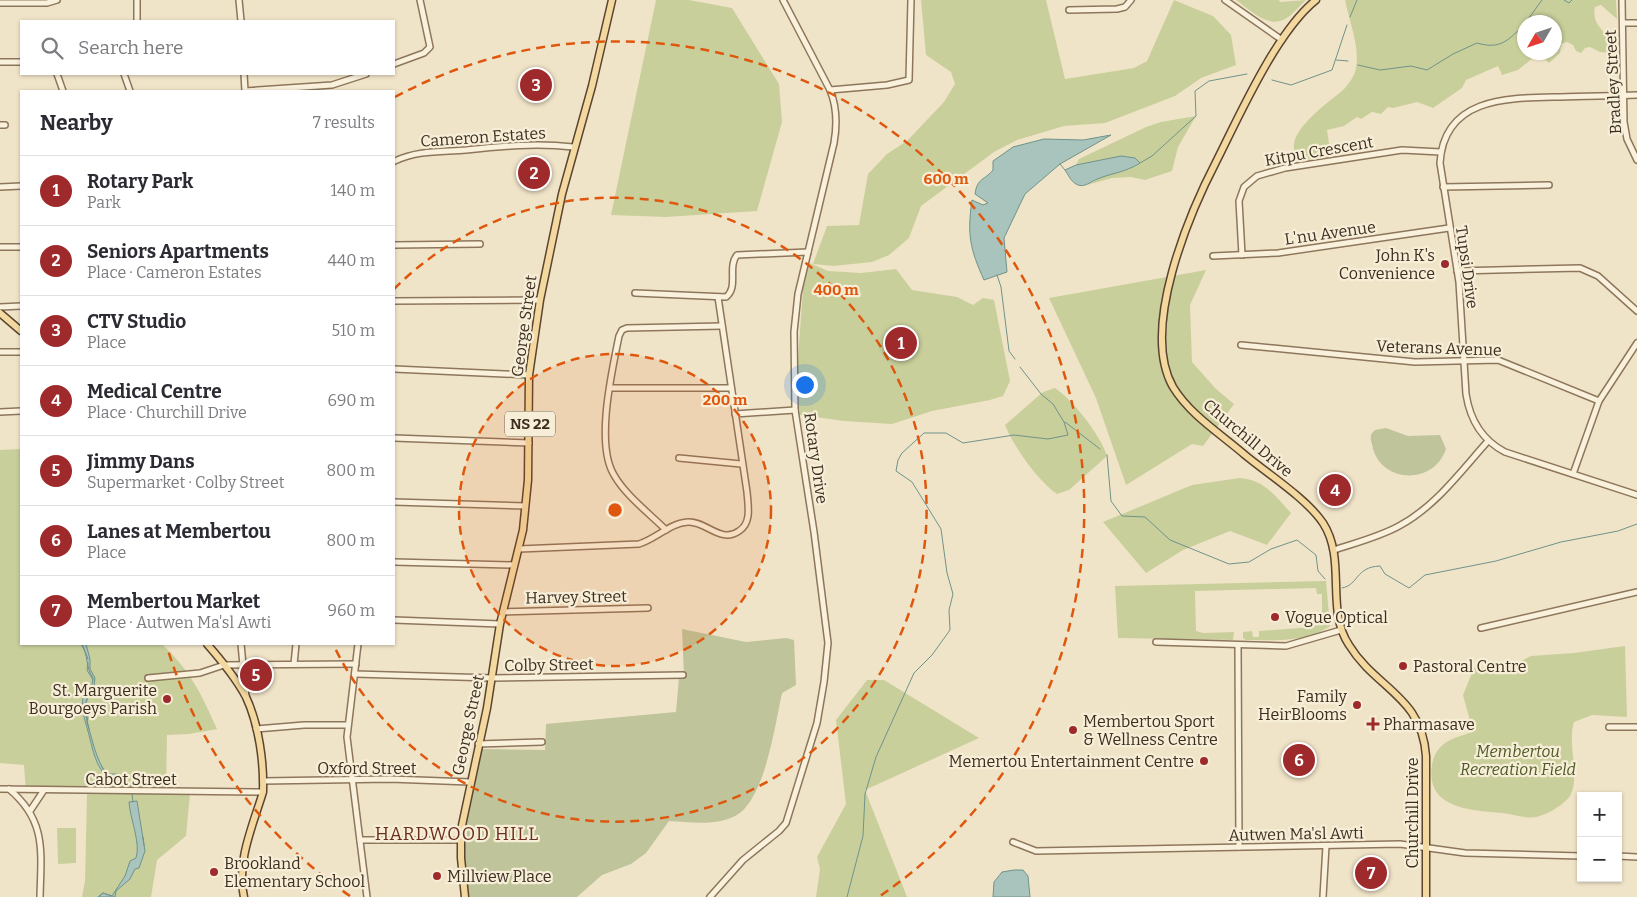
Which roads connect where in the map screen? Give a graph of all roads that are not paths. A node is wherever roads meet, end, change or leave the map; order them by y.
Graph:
1 (57, 0) edge
2 (137, 0) edge
3 (239, 0) edge
4 (420, 0) edge
5 (612, 0) edge
6 (783, 0) edge
7 (911, 0) edge
8 (1131, 0) edge
9 (1225, 0) edge
10 (1316, 0) edge
11 (1622, 0) edge
12 (0, 3) edge
13 (1069, 10) dead end
14 (137, 20) edge
15 (241, 20) edge
16 (1623, 23) junction
17 (1637, 23) edge
18 (1282, 40) junction
19 (0, 62) edge
20 (20, 62) edge
21 (395, 64) edge
22 (57, 75) edge
23 (124, 75) edge
24 (244, 75) edge
25 (363, 75) edge
26 (63, 90) edge
27 (130, 90) edge
28 (245, 90) edge
29 (260, 90) edge
30 (830, 90) junction
31 (1637, 95) edge
32 (1624, 96) junction
33 (574, 147) junction
34 (1441, 152) junction
35 (1637, 160) edge
36 (395, 161) dead end
37 (1549, 184) dead end
38 (20, 186) edge
39 (0, 187) edge
40 (1442, 187) junction
41 (1450, 228) junction
42 (395, 244) edge
43 (480, 244) dead end
44 (0, 247) edge
45 (20, 247) edge
46 (808, 252) junction
47 (1242, 255) junction
48 (1213, 256) dead end
49 (1457, 271) junction
50 (635, 292) dead end
51 (718, 297) junction
52 (540, 300) junction
53 (395, 301) edge
54 (20, 306) edge
55 (0, 307) edge
56 (1637, 311) edge
57 (0, 313) edge
58 (722, 326) junction
59 (20, 330) edge
60 (1637, 344) edge
61 (1241, 345) dead end
62 (0, 352) edge
63 (20, 352) edge
64 (1464, 360) junction
65 (395, 369) edge
66 (529, 375) junction
67 (611, 388) junction
68 (731, 388) junction
69 (1599, 401) junction
70 (795, 410) junction
71 (20, 411) edge
72 (0, 412) edge
73 (735, 414) junction
74 (395, 438) edge
75 (1488, 441) junction
76 (529, 443) junction
77 (679, 458) dead end
78 (741, 464) junction
79 (1573, 474) junction
80 (1637, 495) edge
81 (395, 502) edge
82 (525, 506) junction
83 (666, 530) junction
84 (519, 549) junction
85 (1334, 550) junction
86 (395, 562) edge
87 (514, 565) junction
88 (1637, 592) edge
89 (648, 608) dead end
90 (503, 612) junction
91 (395, 620) edge
92 (500, 624) junction
93 (1481, 628) dead end
94 (1341, 630) junction
95 (1156, 642) dead end
96 (208, 645) edge
97 (241, 645) edge
98 (296, 645) edge
99 (358, 645) edge
100 (1238, 645) junction
101 (294, 664) junction
102 (356, 664) junction
103 (224, 665) junction
104 (244, 665) junction
105 (355, 674) junction
106 (684, 675) dead end
107 (148, 678) dead end
108 (492, 678) junction
109 (246, 697) junction
110 (347, 725) junction
111 (1637, 726) edge
112 (1609, 727) dead end
113 (256, 729) junction
114 (542, 742) dead end
115 (478, 744) junction
116 (352, 779) junction
117 (263, 781) junction
118 (470, 782) junction
119 (0, 789) edge
120 (8, 789) junction
121 (44, 790) junction
122 (263, 792) junction
123 (30, 811) junction
124 (360, 840) junction
125 (460, 840) junction
126 (1013, 842) dead end
127 (1326, 846) junction
128 (1239, 847) junction
129 (1426, 848) junction
130 (1577, 856) edge
131 (1622, 856) edge
132 (1637, 857) edge
133 (40, 897) edge
134 (244, 897) edge
135 (367, 897) edge
136 (465, 897) edge
137 (710, 897) edge
138 (1323, 897) edge
139 (1426, 897) edge

1 - 12 street
2 - 14 street
3 - 15 street
4 - 21 street
5 - 33 main road, George Street / NS 22
6 - 30 street, Rotary Drive
7 - 30 street
8 - 13 street
9 - 18 street
10 - 18 main road, Churchill Drive
11 - 16 street, Bradley Street
16 - 17 street
16 - 32 street, Bradley Street
18 - 85 main road, Churchill Drive
19 - 20 street
22 - 26 street
23 - 27 street
24 - 28 street
25 - 29 street
30 - 46 street, Rotary Drive
31 - 32 street, Tupsi Drive
32 - 34 street, Tupsi Drive
32 - 35 street, Bradley Street
33 - 36 street, Cameron Estates
33 - 52 main road, George Street / NS 22
34 - 40 street, Tupsi Drive
34 - 47 street, Kitpu Crescent
37 - 40 street
38 - 39 street
40 - 41 street, Tupsi Drive
41 - 47 street, L'nu Avenue
41 - 49 street, Tupsi Drive
42 - 43 street
44 - 45 street
46 - 51 street
46 - 70 street, Rotary Drive
47 - 48 street, L'nu Avenue
49 - 56 street
49 - 64 street, Tupsi Drive
50 - 51 street
51 - 58 street
52 - 53 street
52 - 66 main road, George Street / NS 22
54 - 55 street
57 - 59 main road
58 - 67 street
58 - 68 street
60 - 69 street
61 - 64 street, Veterans Avenue
62 - 63 street
64 - 69 street, Veterans Avenue
64 - 75 street, Tupsi Drive
65 - 66 street
66 - 76 main road, George Street / NS 22
67 - 68 street
67 - 83 street
68 - 73 street
69 - 79 street
70 - 73 street
70 - 137 street, Rotary Drive
71 - 72 street
73 - 78 street
74 - 76 street
75 - 79 street, Tupsi Drive
75 - 85 street
76 - 82 main road, George Street / NS 22
77 - 78 street
78 - 83 street
79 - 80 street, Tupsi Drive
81 - 82 street
82 - 84 main road, George Street / NS 22
83 - 84 street
84 - 87 main road, George Street / NS 22
85 - 94 main road, Churchill Drive
86 - 87 street
87 - 90 main road, George Street / NS 22
88 - 93 street
89 - 90 street, Harvey Street
90 - 92 main road, George Street / NS 22
91 - 92 street
92 - 108 main road, George Street / NS 22
94 - 100 street
94 - 129 main road, Churchill Drive
95 - 100 street
96 - 103 main road
97 - 104 street
98 - 101 street
99 - 102 street
100 - 128 street
101 - 102 street
101 - 104 street
102 - 105 street
103 - 104 street
103 - 107 street
103 - 109 main road
104 - 109 street
105 - 108 street, Colby Street
105 - 110 street
106 - 108 street, Colby Street
108 - 115 main road, George Street / NS 22
109 - 113 main road
110 - 113 street
110 - 116 street
111 - 112 street
113 - 117 main road
114 - 115 street
115 - 118 main road, George Street / NS 22
116 - 117 street, Oxford Street
116 - 118 street, Oxford Street
116 - 124 street
117 - 122 main road
118 - 125 main road, George Street / NS 22
119 - 120 street, Cabot Street
120 - 121 street, Cabot Street
120 - 123 street
121 - 122 street, Cabot Street
121 - 123 street
122 - 134 main road
123 - 133 street
124 - 125 street
124 - 135 street
125 - 136 main road, George Street / NS 22
126 - 128 street, Autwen Ma'sl Awti
127 - 128 street, Autwen Ma'sl Awti
127 - 129 street, Autwen Ma'sl Awti
127 - 138 street
129 - 130 street, Autwen Ma'sl Awti
129 - 139 main road, Churchill Drive
131 - 132 street

